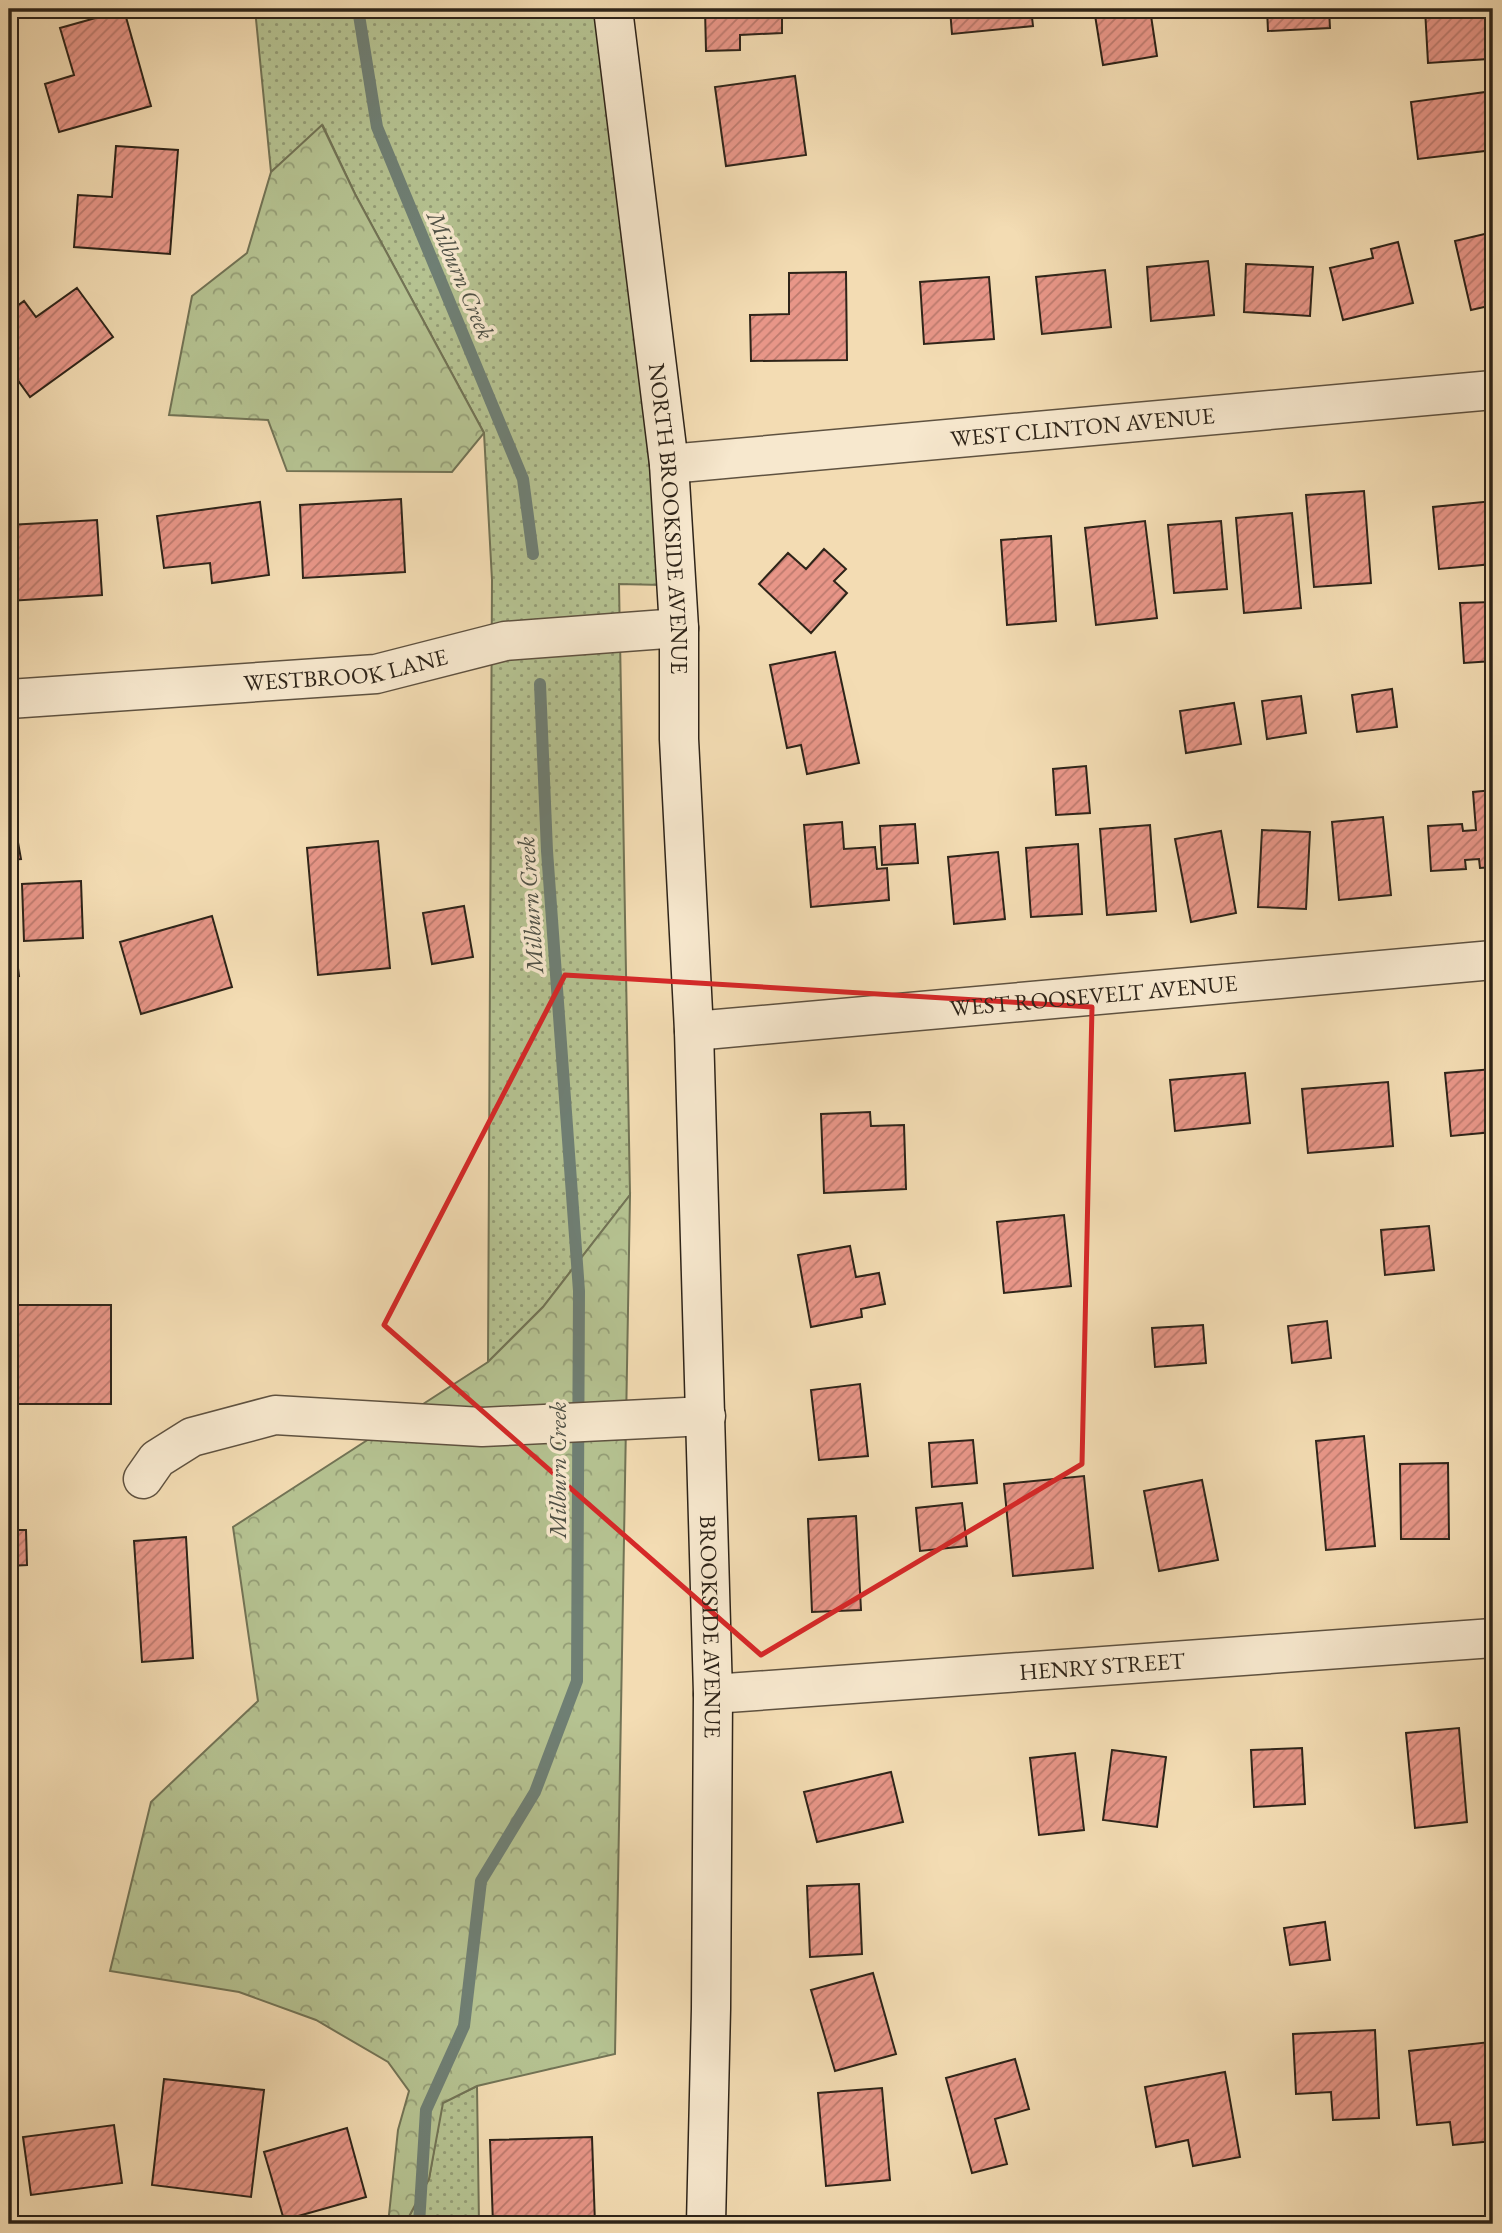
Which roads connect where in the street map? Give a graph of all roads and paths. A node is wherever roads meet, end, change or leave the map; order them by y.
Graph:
1 (613, 9) edge
2 (1493, 390) edge
3 (669, 464) junction
4 (679, 628) junction
5 (9, 699) edge
6 (1493, 960) edge
7 (694, 1031) junction
8 (706, 1416) junction
9 (142, 1479) dead end
10 (1493, 1638) edge
11 (713, 1694) junction
12 (706, 2224) edge

1 - 3 street, NORTH BROOKSIDE AVENUE
2 - 3 street, WEST CLINTON AVENUE
3 - 4 street, NORTH BROOKSIDE AVENUE
4 - 5 street, WESTBROOK LANE
4 - 7 street, NORTH BROOKSIDE AVENUE
6 - 7 street, WEST ROOSEVELT AVENUE
7 - 8 street, BROOKSIDE AVENUE
8 - 9 street
8 - 11 street, BROOKSIDE AVENUE
10 - 11 street, HENRY STREET
11 - 12 street, BROOKSIDE AVENUE

